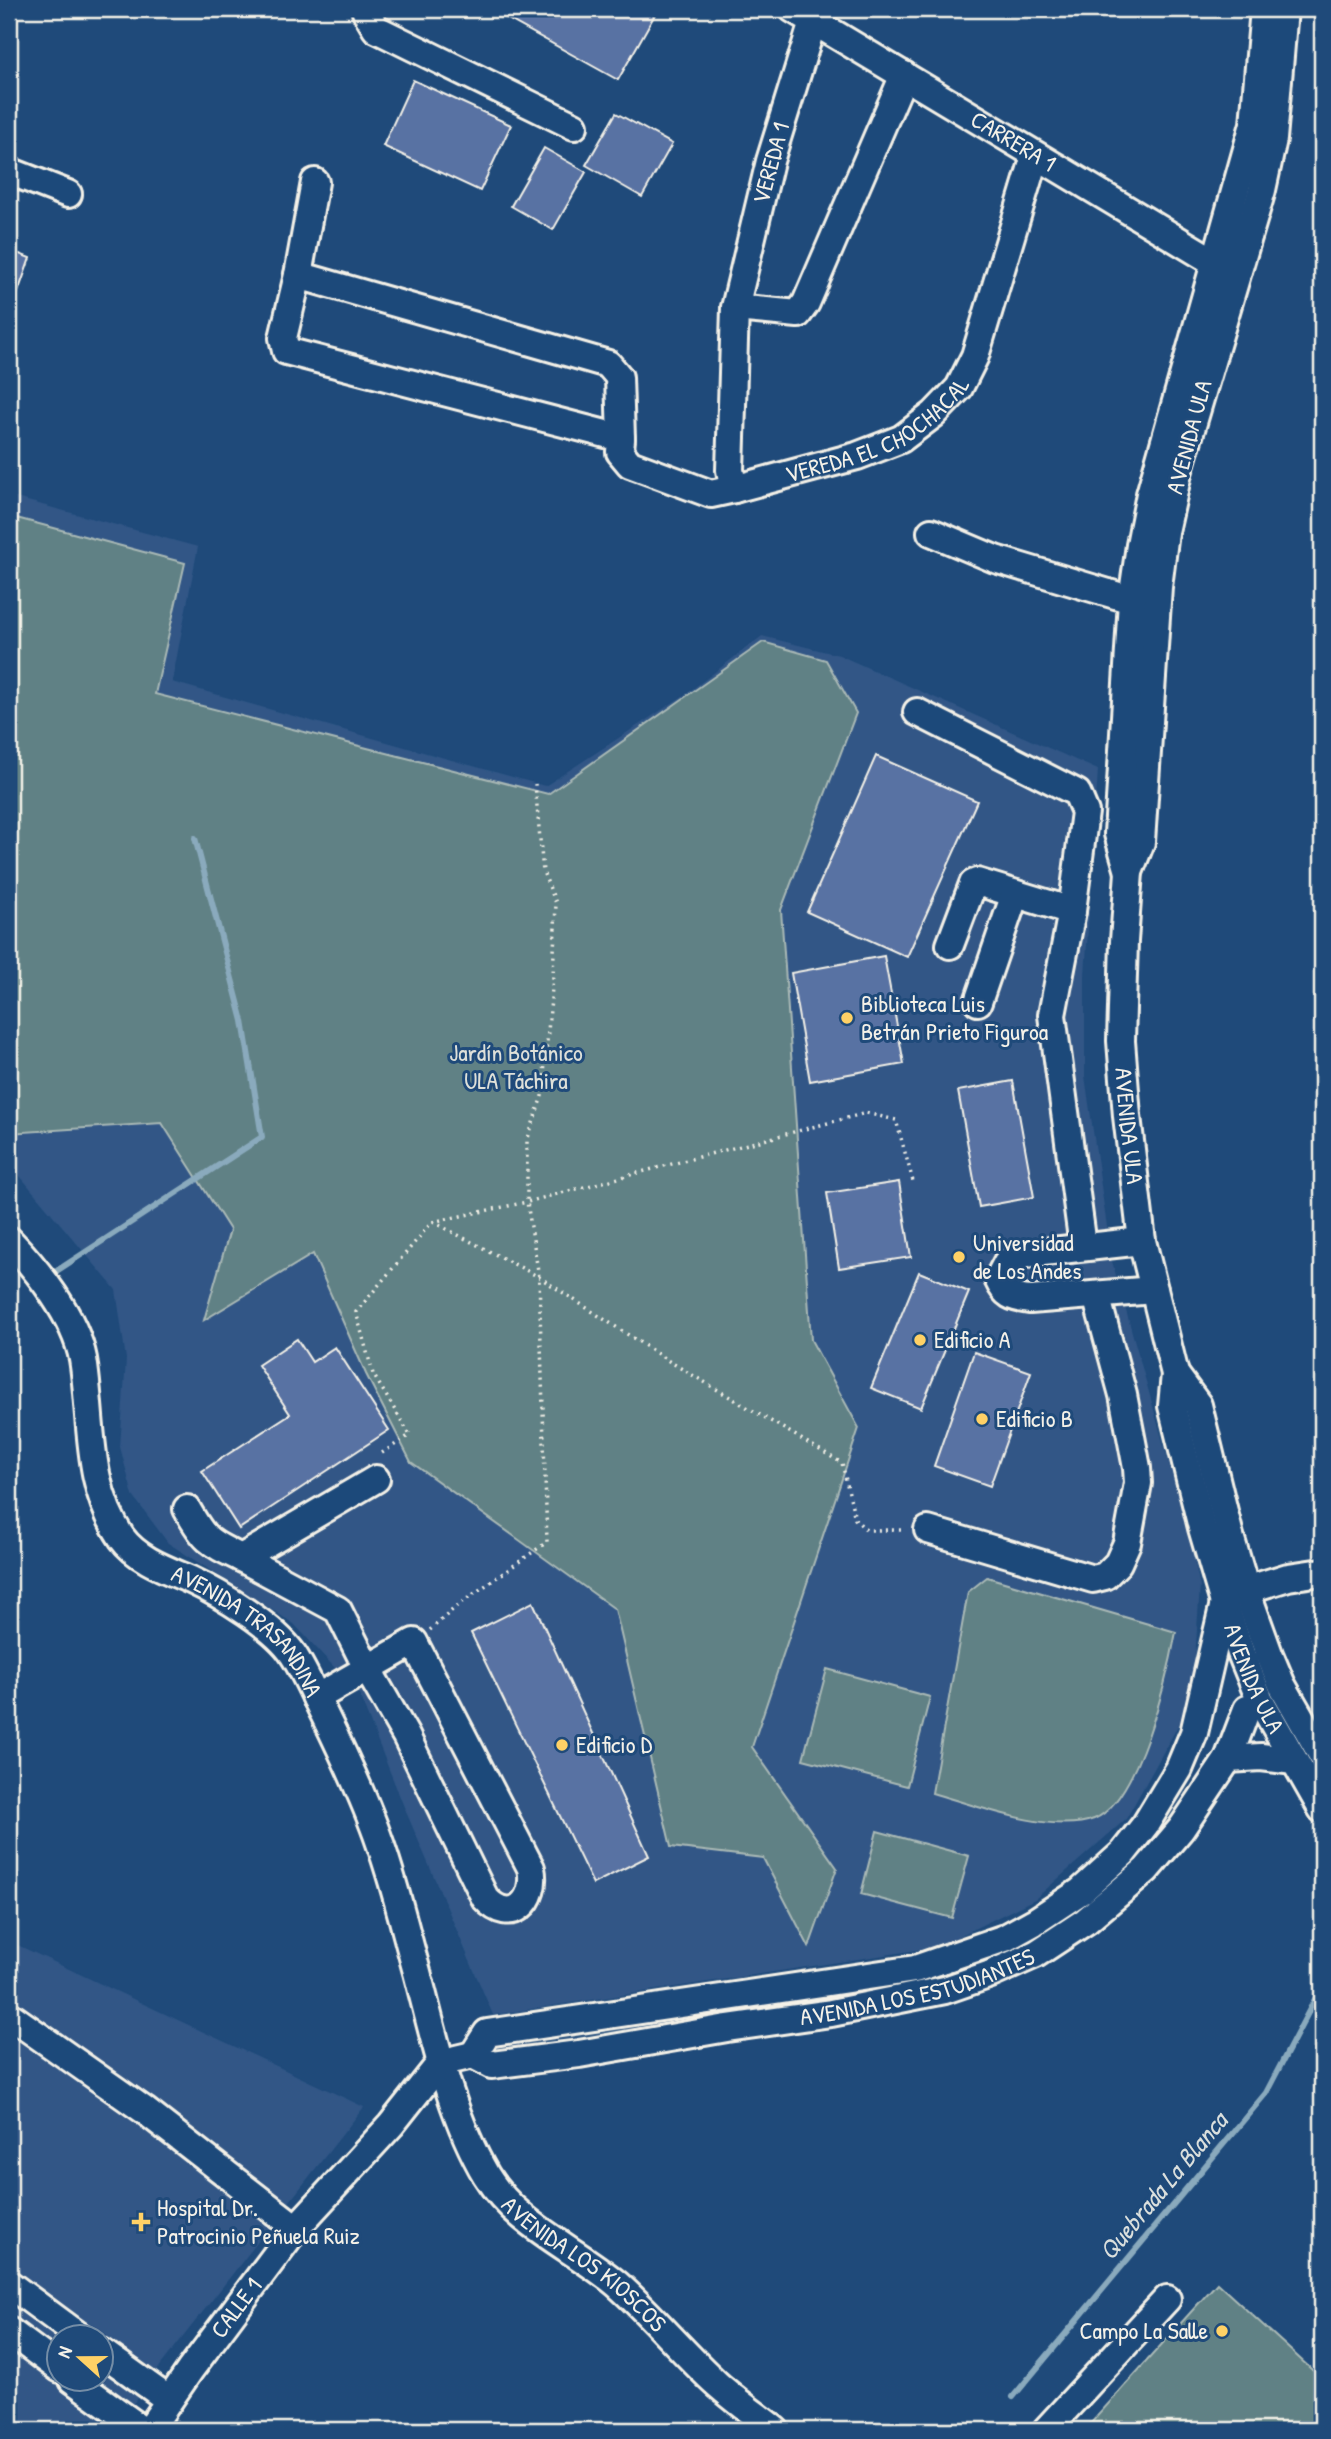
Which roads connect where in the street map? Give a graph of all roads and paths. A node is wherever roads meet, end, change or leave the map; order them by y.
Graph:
1 (367, 9) edge
2 (1264, 9) edge
3 (1284, 9) edge
4 (808, 12) edge
5 (904, 75) junction
6 (574, 126) dead end
7 (1035, 156) junction
8 (9, 171) edge
9 (316, 182) dead end
10 (68, 194) dead end
11 (1226, 267) junction
12 (298, 275) junction
13 (735, 308) junction
14 (621, 438) junction
15 (734, 489) junction
16 (931, 532) dead end
17 (1132, 600) junction
18 (917, 712) dead end
19 (535, 784) dead end
20 (1129, 872) junction
21 (1015, 894) junction
22 (1072, 911) junction
23 (950, 945) dead end
24 (978, 1002) dead end
25 (914, 1185) dead end
26 (527, 1202) junction
27 (432, 1222) junction
28 (9, 1240) edge
29 (1142, 1241) junction
30 (1083, 1246) junction
31 (539, 1277) junction
32 (1154, 1290) junction
33 (1096, 1296) junction
34 (379, 1466) joint
35 (187, 1509) dead end
36 (928, 1530) joint
37 (241, 1558) junction
38 (1322, 1572) edge
39 (1235, 1597) junction
40 (414, 1642) junction
41 (367, 1668) junction
42 (316, 1698) junction
43 (1263, 1698) junction
44 (1194, 1733) junction
45 (1322, 1755) edge
46 (1228, 1759) junction
47 (1294, 1761) junction
48 (1322, 1809) edge
49 (9, 2015) edge
50 (473, 2055) junction
51 (441, 2062) junction
52 (296, 2228) junction
53 (9, 2284) edge
54 (1167, 2299) dead end
55 (51, 2315) junction
56 (64, 2324) edge
57 (9, 2331) edge
58 (30, 2348) junction
59 (46, 2360) edge
60 (116, 2362) edge
61 (94, 2394) edge
62 (169, 2400) junction
63 (143, 2430) edge
64 (149, 2430) edge
65 (775, 2430) edge
66 (1046, 2430) edge

1 - 6 street
2 - 11 street, AVENIDA ULA
3 - 11 street, AVENIDA ULA
4 - 5 street, CARRERA 1
4 - 13 street, VEREDA 1
5 - 7 street, CARRERA 1
5 - 13 street
7 - 11 street, CARRERA 1
7 - 15 street, VEREDA EL CHOCHACAL
8 - 10 street
9 - 12 street
11 - 17 street, AVENIDA ULA
11 - 20 street, AVENIDA ULA
12 - 14 street
12 - 14 street
13 - 15 street
14 - 15 street, VEREDA EL CHOCHACAL
16 - 17 street
17 - 20 street, AVENIDA ULA
18 - 22 street
19 - 26 path
20 - 29 street, AVENIDA ULA
21 - 22 street
21 - 23 street
21 - 24 street
22 - 30 street
25 - 26 path
26 - 27 path
26 - 31 path
27 - 31 path
27 - 34 path
28 - 42 street, AVENIDA TRASANDINA
29 - 30 street
29 - 32 street, AVENIDA ULA
30 - 33 street
31 - 36 path
31 - 40 path
32 - 33 street
32 - 39 street, AVENIDA ULA
33 - 36 street
34 - 37 street
35 - 37 street
37 - 41 street
38 - 39 street
39 - 43 street, AVENIDA ULA
39 - 44 street, AVENIDA LOS ESTUDIANTES
40 - 41 street
40 - 41 street
41 - 42 street
42 - 51 street, AVENIDA TRASANDINA
43 - 44 street
43 - 45 street, AVENIDA ULA
43 - 46 street, AVENIDA LOS ESTUDIANTES
43 - 47 street, AVENIDA ULA
44 - 50 street, AVENIDA LOS ESTUDIANTES
46 - 47 street
46 - 50 street, AVENIDA LOS ESTUDIANTES
47 - 48 street, AVENIDA ULA
49 - 52 street
50 - 51 street, AVENIDA LOS ESTUDIANTES
51 - 52 street, CALLE 1
51 - 65 street, AVENIDA LOS KIOSCOS
52 - 62 street, CALLE 1
53 - 55 street
54 - 66 street
55 - 56 street
55 - 58 street
57 - 58 street
58 - 59 street
60 - 62 street
61 - 63 street
62 - 64 street, CALLE 1

